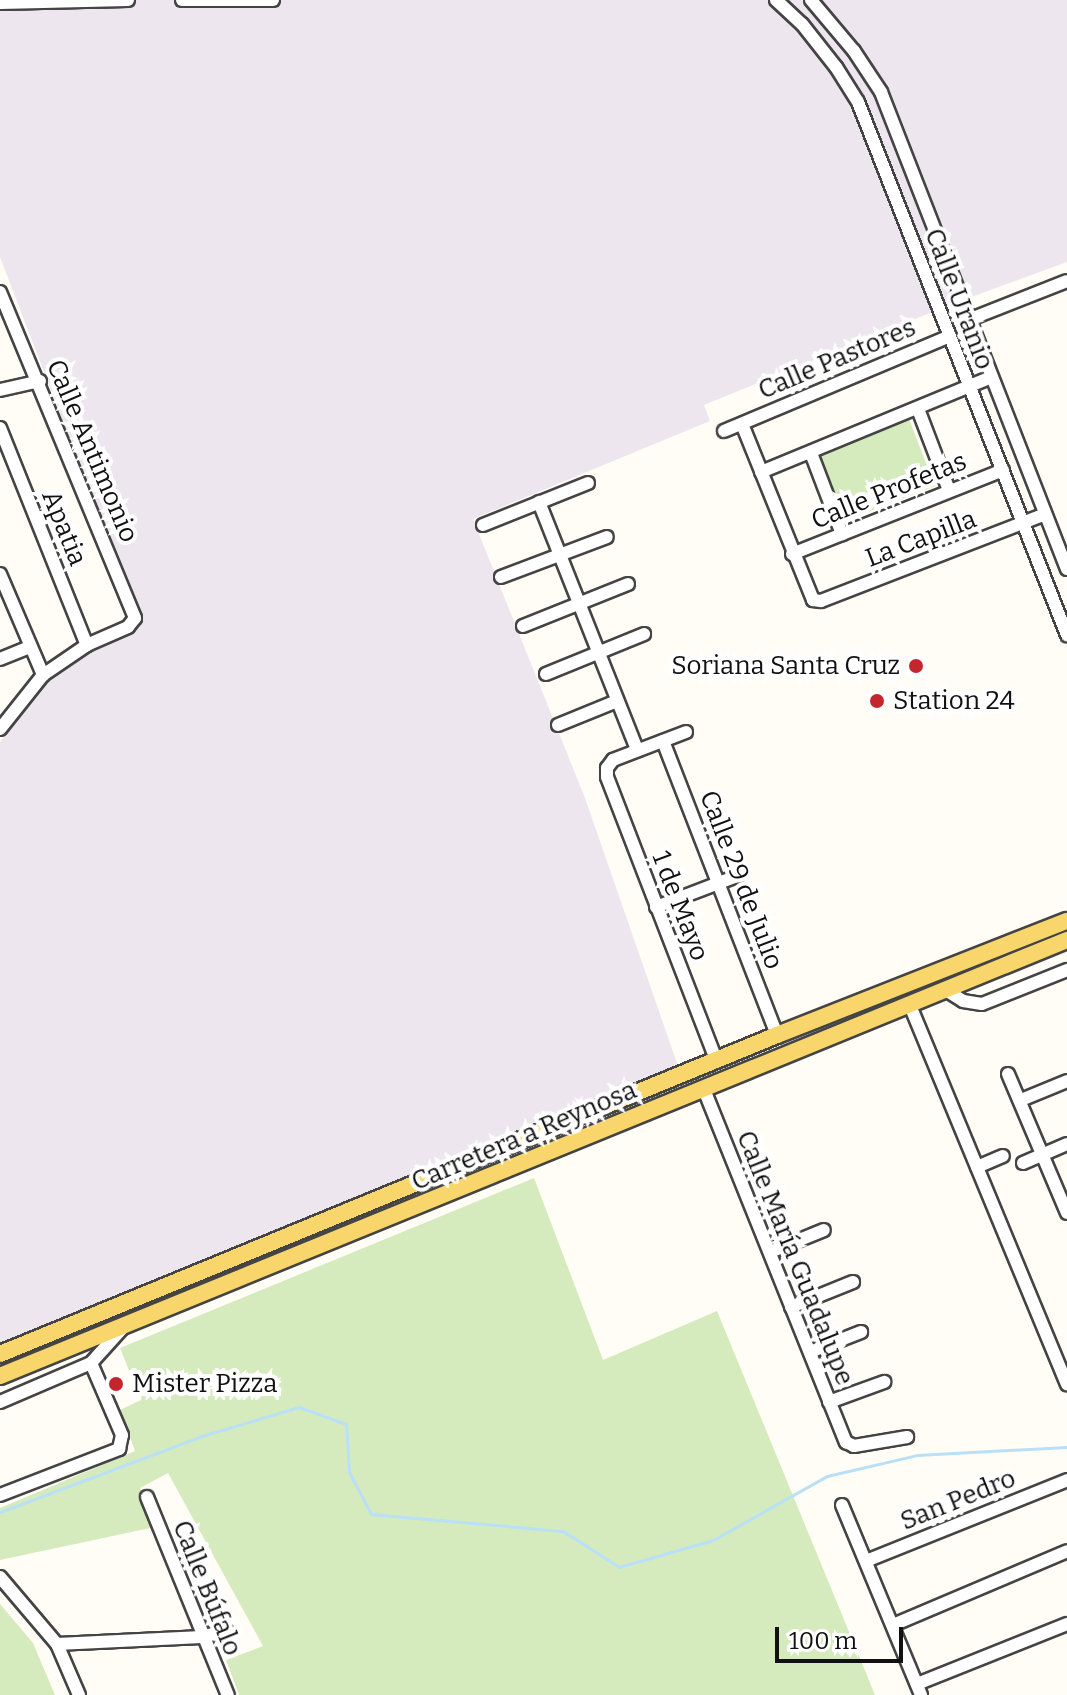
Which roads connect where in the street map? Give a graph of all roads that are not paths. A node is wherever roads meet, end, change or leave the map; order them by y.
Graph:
1 (128, 0) edge
2 (182, 0) edge
3 (273, 0) edge
4 (776, 0) edge
5 (811, 0) edge
6 (0, 3) edge
7 (854, 51) junction
8 (836, 67) junction
9 (1067, 281) edge
10 (0, 292) edge
11 (968, 320) junction
12 (14, 326) junction
13 (0, 329) edge
14 (950, 336) junction
15 (991, 377) junction
16 (40, 381) junction
17 (969, 386) junction
18 (0, 390) edge
19 (918, 409) junction
20 (742, 424) junction
21 (0, 428) edge
22 (724, 431) dead end
23 (811, 453) junction
24 (1003, 470) junction
25 (761, 472) junction
26 (588, 483) dead end
27 (949, 490) junction
28 (539, 502) junction
29 (1045, 514) junction
30 (1023, 523) junction
31 (483, 525) dead end
32 (842, 534) junction
33 (607, 537) dead end
34 (560, 554) junction
35 (792, 554) junction
36 (1067, 569) edge
37 (0, 574) edge
38 (501, 577) dead end
39 (628, 584) dead end
40 (5, 601) edge
41 (580, 603) junction
42 (523, 626) dead end
43 (644, 634) dead end
44 (1067, 635) edge
45 (87, 645) junction
46 (29, 647) junction
47 (600, 652) junction
48 (0, 659) edge
49 (546, 674) dead end
50 (43, 675) junction
51 (617, 701) junction
52 (5, 718) edge
53 (558, 725) dead end
54 (0, 729) edge
55 (686, 732) dead end
56 (663, 741) junction
57 (637, 750) junction
58 (737, 876) dead end
59 (719, 883) junction
60 (656, 907) junction
61 (1062, 923) edge
62 (1067, 940) edge
63 (1019, 960) junction
64 (1067, 970) edge
65 (944, 989) junction
66 (909, 1003) junction
67 (797, 1027) junction
68 (769, 1038) junction
69 (817, 1040) junction
70 (716, 1060) junction
71 (1008, 1074) dead end
72 (1067, 1081) edge
73 (711, 1084) junction
74 (1021, 1100) junction
75 (663, 1104) junction
76 (1067, 1144) edge
77 (1042, 1154) junction
78 (1003, 1156) dead end
79 (1023, 1163) dead end
80 (977, 1167) junction
81 (1067, 1213) edge
82 (824, 1230) dead end
83 (265, 1245) junction
84 (770, 1252) junction
85 (272, 1264) junction
86 (853, 1282) dead end
87 (791, 1307) junction
88 (127, 1323) junction
89 (861, 1332) dead end
90 (810, 1352) junction
91 (0, 1354) edge
92 (91, 1363) junction
93 (0, 1376) edge
94 (884, 1382) dead end
95 (1067, 1385) edge
96 (0, 1402) edge
97 (829, 1402) junction
98 (907, 1437) dead end
99 (1067, 1480) edge
100 (0, 1495) edge
101 (147, 1497) dead end
102 (842, 1505) dead end
103 (1067, 1551) edge
104 (866, 1561) junction
105 (0, 1577) edge
106 (1067, 1624) edge
107 (893, 1625) junction
108 (226, 1630) dead end
109 (202, 1637) junction
110 (57, 1644) junction
111 (919, 1690) edge
112 (79, 1695) edge
113 (228, 1695) edge

1 - 6 street
2 - 3 street
4 - 8 street, Calle Uranio
5 - 7 street, Calle Uranio
7 - 8 street
7 - 11 street, Calle Uranio
8 - 14 street, Calle Uranio
9 - 11 street
10 - 12 street, Calle Antimonio
11 - 15 street, Calle Uranio
12 - 13 street
12 - 16 street, Calle Antimonio
14 - 17 street, Calle Uranio
14 - 20 street, Calle Pastores
15 - 17 street
15 - 29 street, Calle Uranio
16 - 18 street
16 - 45 street, Calle Antimonio
17 - 19 street
17 - 24 street, Calle Uranio
19 - 23 street
19 - 27 street
20 - 22 street, Calle Pastores
20 - 25 street
21 - 45 street, Apatia
23 - 25 street
23 - 32 street
24 - 27 street, Calle Profetas
24 - 30 street, Calle Uranio
25 - 35 street
26 - 28 street
27 - 32 street, Calle Profetas
28 - 31 street
28 - 34 street
29 - 30 street, La Capilla
29 - 36 street, Calle Uranio
30 - 35 street, La Capilla
30 - 44 street, Calle Uranio
32 - 35 street, Calle Profetas
33 - 34 street
34 - 38 street
34 - 41 street
37 - 40 street
39 - 41 street
40 - 46 street
41 - 42 street
41 - 47 street
43 - 47 street
45 - 50 street
46 - 48 street
46 - 50 street
47 - 49 street
47 - 51 street
50 - 52 street
51 - 53 street
51 - 57 street
52 - 54 street
55 - 56 street
56 - 57 street
56 - 59 street, Calle 29 de Julio
57 - 60 street, 1 de Mayo
58 - 59 street
59 - 60 street
59 - 68 street, Calle 29 de Julio
60 - 70 street, 1 de Mayo
61 - 63 main road
61 - 67 main road, Carretera a Reynosa
62 - 63 main road, Carretera a Reynosa
63 - 65 main road, Carretera a Reynosa
64 - 65 street
65 - 66 main road, Carretera a Reynosa
66 - 69 main road, Carretera a Reynosa
66 - 80 street
67 - 68 main road, Carretera a Reynosa
67 - 69 main road
68 - 70 main road, Carretera a Reynosa
68 - 73 main road
69 - 73 main road, Carretera a Reynosa
70 - 75 main road
70 - 83 main road, Carretera a Reynosa
71 - 74 street
72 - 74 street
73 - 75 main road, Carretera a Reynosa
73 - 84 street, Calle María Guadalupe
74 - 77 street
75 - 85 main road, Carretera a Reynosa
76 - 77 street
77 - 79 street
77 - 81 street
78 - 80 street
80 - 95 street
82 - 84 street
83 - 85 main road
83 - 91 main road, Carretera a Reynosa
84 - 87 street, Calle María Guadalupe
85 - 88 main road, Carretera a Reynosa
86 - 87 street
87 - 90 street, Calle María Guadalupe
88 - 92 street
88 - 93 main road, Carretera a Reynosa
89 - 90 street
90 - 97 street, Calle María Guadalupe
92 - 96 street
92 - 100 street
94 - 97 street
97 - 98 street, Calle María Guadalupe
99 - 104 street, San Pedro
101 - 109 street, Calle Búfalo
102 - 104 street
103 - 107 street
104 - 107 street
105 - 110 street
106 - 111 street
107 - 111 street
108 - 109 street
109 - 110 street
109 - 113 street, Calle Búfalo
110 - 112 street

